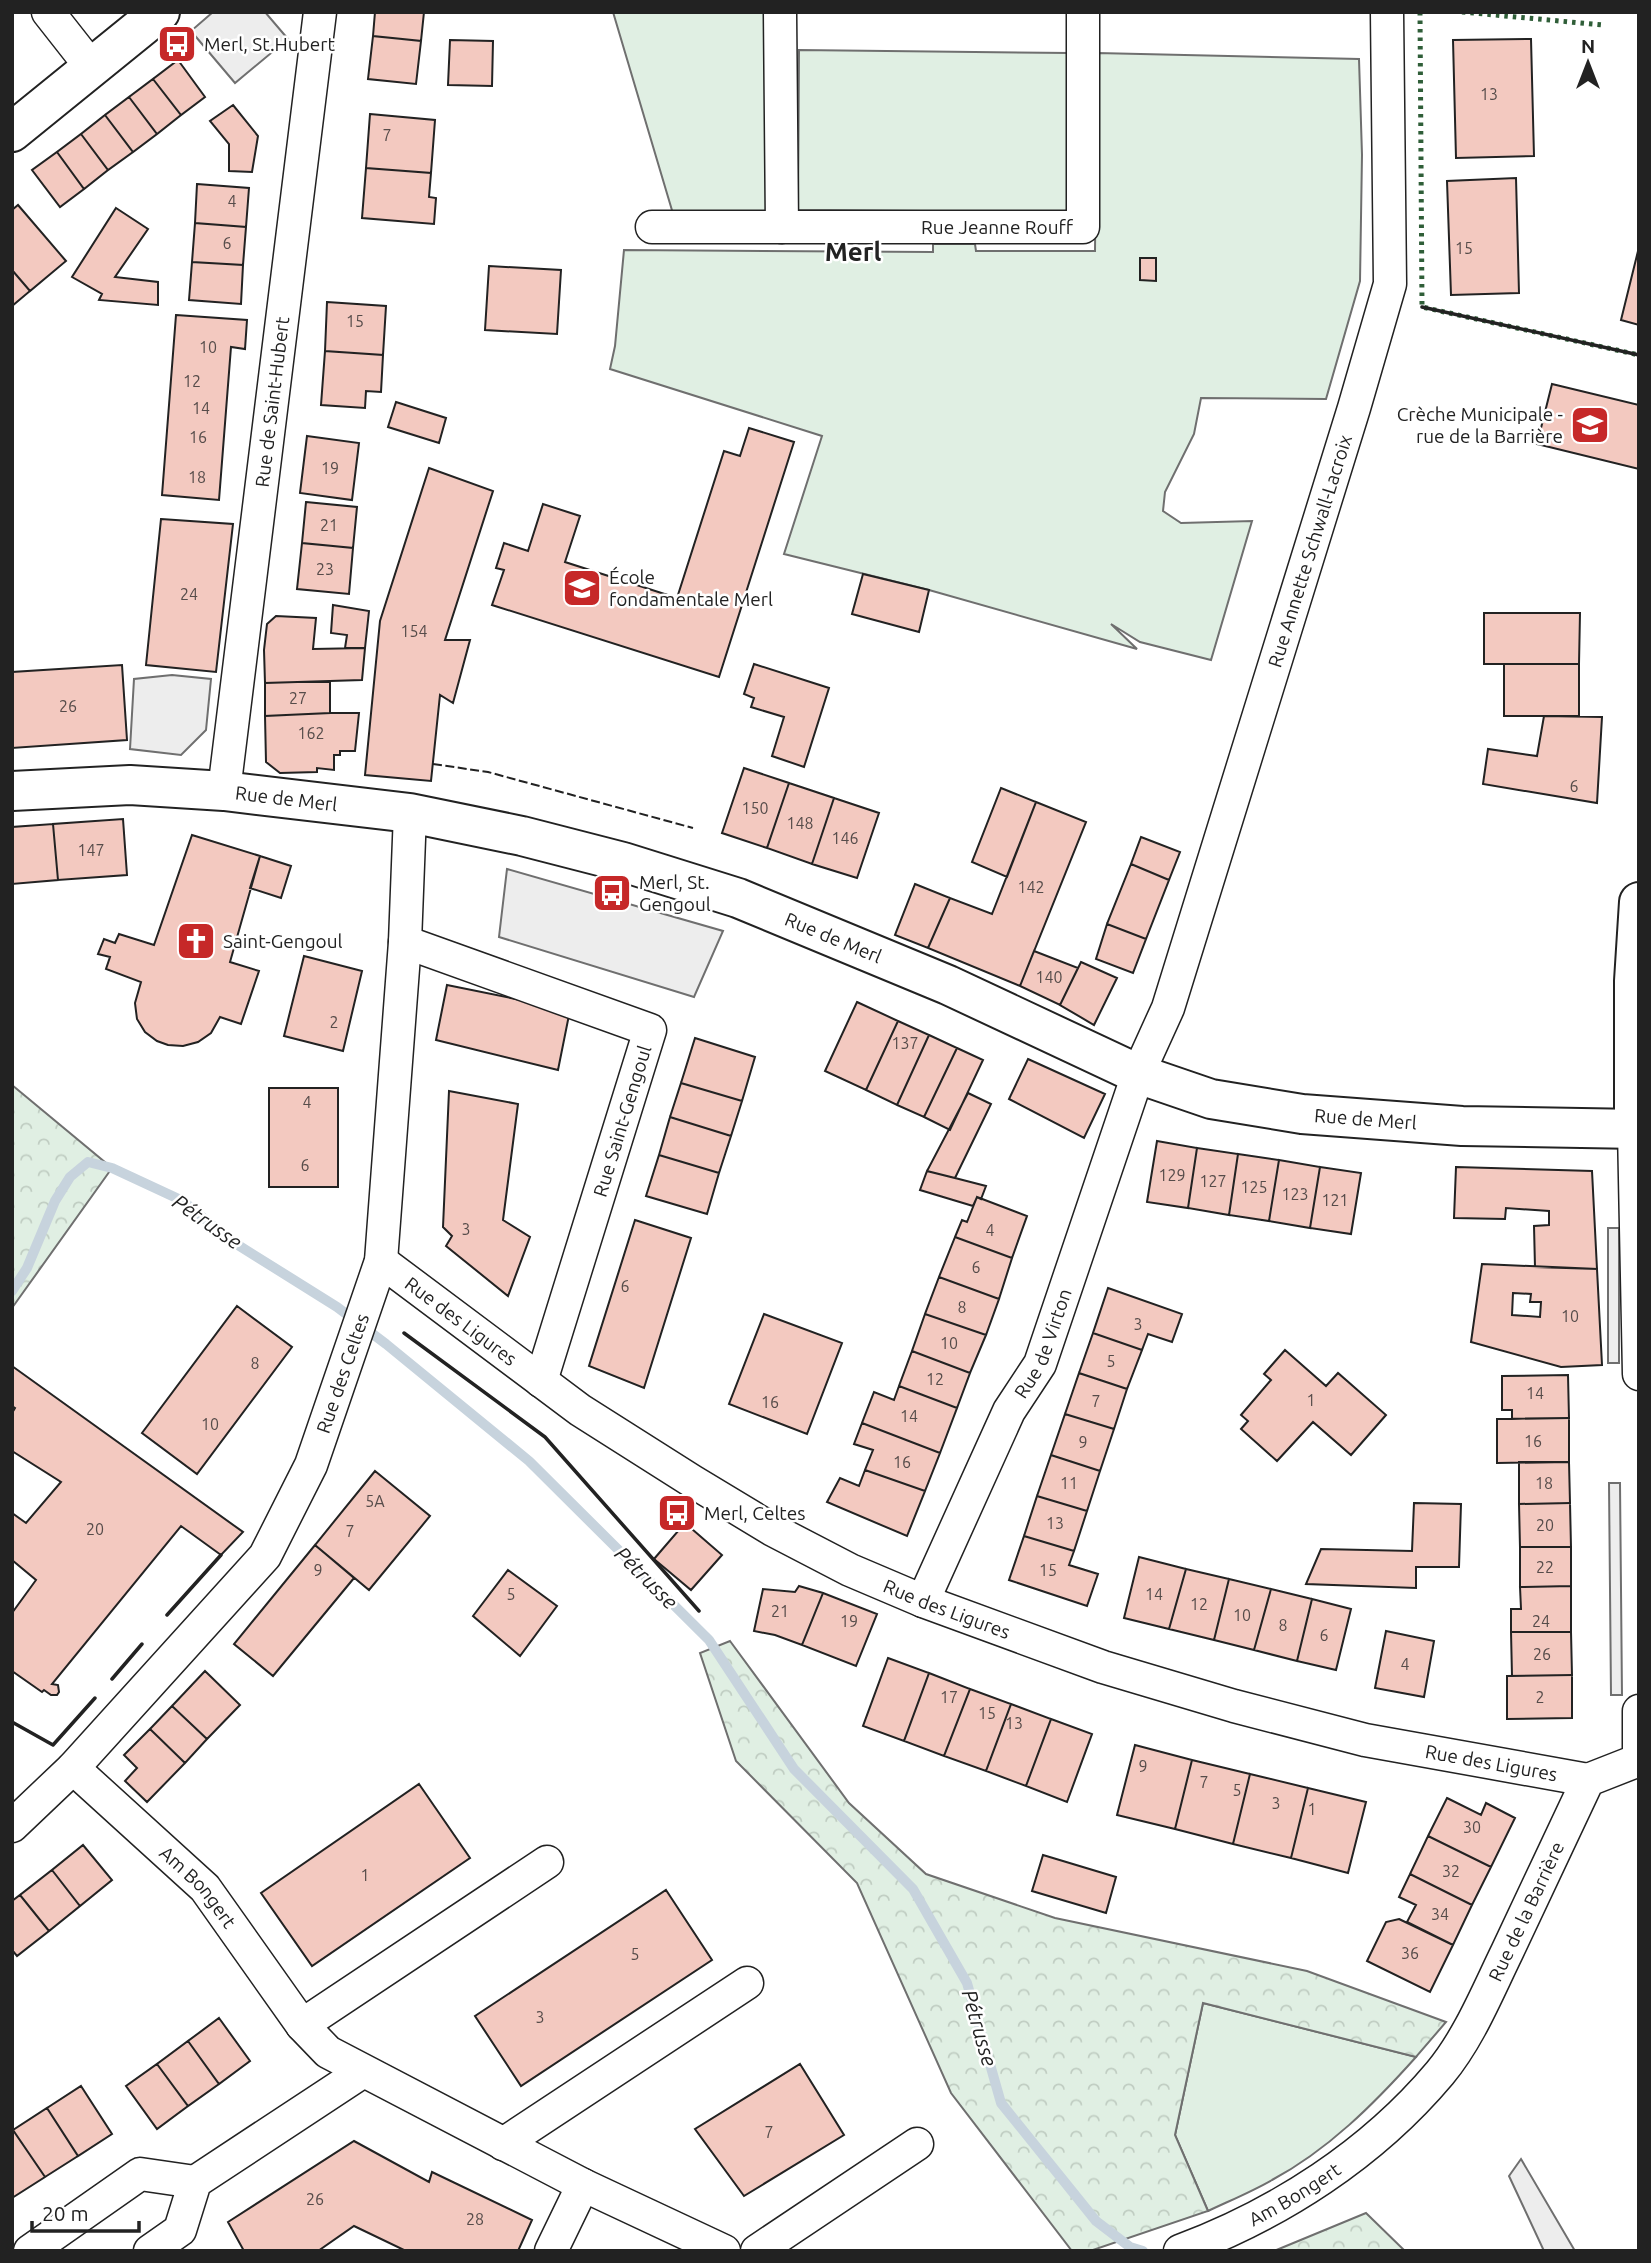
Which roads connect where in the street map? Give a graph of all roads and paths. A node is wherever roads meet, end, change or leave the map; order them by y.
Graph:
1 (48, 12) edge
2 (160, 12) edge
3 (320, 12) edge
4 (780, 12) edge
5 (1083, 12) edge
6 (1387, 12) edge
7 (92, 68) junction
8 (12, 132) edge
9 (652, 227) dead end
10 (782, 227) junction
11 (12, 791) edge
12 (224, 791) junction
13 (410, 813) junction
14 (1639, 902) edge
15 (405, 942) junction
16 (1138, 1074) junction
17 (1636, 1129) edge
18 (381, 1261) junction
19 (1639, 1374) edge
20 (541, 1381) junction
21 (923, 1601) junction
22 (1639, 1711) edge
23 (74, 1769) junction
24 (1588, 1780) junction
25 (12, 1826) edge
26 (547, 1862) dead end
27 (747, 1983) dead end
28 (302, 2025) junction
29 (362, 2071) junction
30 (1396, 2119) joint
31 (503, 2144) junction
32 (917, 2144) dead end
33 (195, 2182) junction
34 (583, 2185) junction
35 (30, 2251) edge
36 (150, 2251) edge
37 (551, 2251) edge
38 (724, 2251) edge
39 (757, 2251) edge
40 (1181, 2251) edge

1 - 7 street
2 - 7 main road
3 - 12 street, Rue de Saint-Hubert
4 - 10 street
5 - 10 street, Rue Jeanne Rouff
6 - 16 street, Rue Annette Schwall-Lacroix
7 - 8 main road
9 - 10 street, Rue Jeanne Rouff
11 - 12 main road, Rue de Merl
12 - 13 main road, Rue de Merl
13 - 15 street, Rue des Celtes
13 - 16 main road, Rue de Merl
14 - 17 main road
15 - 18 street, Rue des Celtes
15 - 20 street, Rue Saint-Gengoul
16 - 17 main road, Rue de Merl
16 - 21 street, Rue de Virton
17 - 19 street
18 - 20 street, Rue des Ligures
18 - 23 street, Rue des Celtes
20 - 21 street, Rue des Ligures
21 - 24 street, Rue des Ligures
22 - 24 street
23 - 25 street, Rue des Celtes
23 - 28 street, Am Bongert
24 - 30 street, Rue de la Barrière
26 - 28 street
27 - 31 street
28 - 29 street, Am Bongert
29 - 31 street, Am Bongert
29 - 33 street
30 - 40 street, Am Bongert
31 - 34 street, Am Bongert
32 - 39 street
33 - 35 street
33 - 36 street
34 - 37 street
34 - 38 street, Am Bongert

